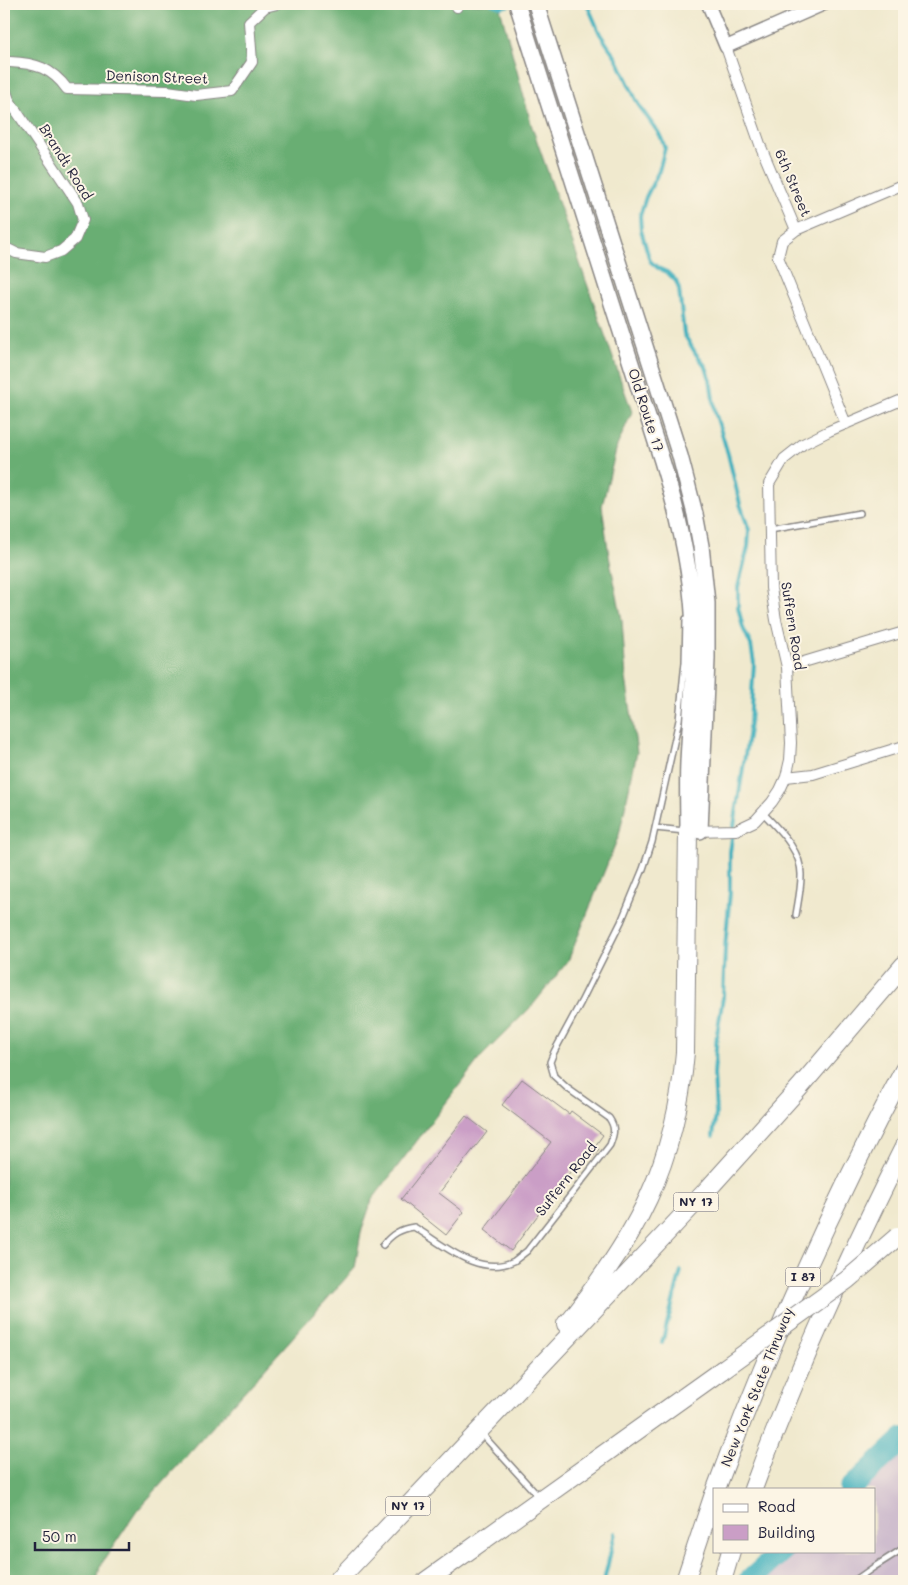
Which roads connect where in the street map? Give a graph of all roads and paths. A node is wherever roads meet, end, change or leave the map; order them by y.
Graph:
1 (277, 4) edge
2 (708, 4) edge
3 (824, 4) edge
4 (536, 5) edge
5 (518, 7) edge
6 (726, 47) junction
7 (10, 62) dead end
8 (4, 86) edge
9 (904, 184) edge
10 (796, 230) junction
11 (4, 247) edge
12 (904, 399) edge
13 (846, 424) junction
14 (671, 489) junction
15 (860, 513) dead end
16 (770, 529) junction
17 (685, 594) dead end
18 (686, 613) dead end
19 (904, 632) edge
20 (787, 667) junction
21 (904, 746) edge
22 (786, 777) junction
23 (763, 813) junction
24 (655, 828) junction
25 (694, 831) junction
26 (796, 915) dead end
27 (904, 965) edge
28 (904, 1070) edge
29 (904, 1147) edge
30 (901, 1234) edge
31 (382, 1244) dead end
32 (479, 1431) junction
33 (716, 1488) edge
34 (753, 1488) edge
35 (713, 1497) edge
36 (540, 1500) junction
37 (904, 1548) edge
38 (731, 1552) edge
39 (337, 1581) edge
40 (426, 1581) edge
41 (685, 1581) edge
42 (722, 1581) edge
43 (854, 1581) edge

1 - 7 street, Denison Street
2 - 6 street, 6th Street
3 - 6 street
4 - 25 main road, Old Route 17
5 - 14 main road, Old Route 17
6 - 10 street, 6th Street
8 - 11 street, Brandt Road
9 - 10 street
10 - 13 street, 6th Street
12 - 13 street, Suffern Road
13 - 16 street, Suffern Road
14 - 17 lane
14 - 25 main road, Old Route 17
15 - 16 lane
16 - 20 street, Suffern Road
18 - 24 lane, Suffern Road
19 - 20 street
20 - 22 street, Suffern Road
21 - 22 street
22 - 23 street, Suffern Road
23 - 25 street, Suffern Road
23 - 26 lane
24 - 25 lane, Suffern Road
24 - 31 lane, Suffern Road
25 - 32 highway
27 - 32 highway, NY 17
28 - 33 highway, New York State Thruway / I 87
29 - 34 highway, I 87
30 - 36 highway, bridge
32 - 36 lane
32 - 39 highway, NY 17
35 - 41 highway
36 - 40 highway
37 - 43 lane
38 - 42 highway

